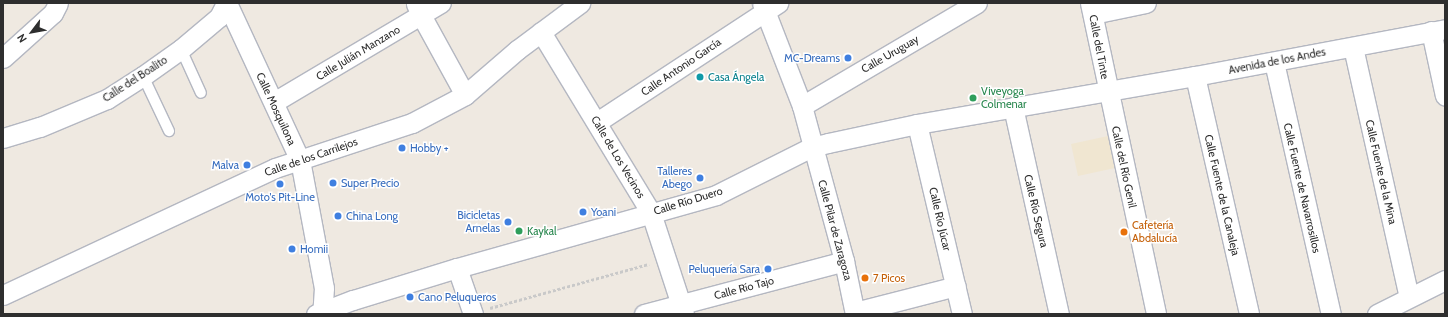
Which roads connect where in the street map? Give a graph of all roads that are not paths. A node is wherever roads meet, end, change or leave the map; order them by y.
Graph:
1 (58, 3) edge
2 (226, 3) edge
3 (441, 3) edge
4 (580, 3) edge
5 (977, 3) edge
6 (1146, 3) edge
7 (768, 6) edge
8 (418, 9) edge
9 (1092, 9) edge
10 (1438, 30) edge
11 (541, 32) junction
12 (1353, 47) junction
13 (180, 49) junction
14 (3, 58) edge
15 (1274, 62) junction
16 (143, 76) junction
17 (1195, 76) junction
18 (1108, 91) junction
19 (201, 93) dead end
20 (465, 95) junction
21 (1445, 96) edge
22 (274, 102) junction
23 (802, 106) junction
24 (1013, 107) junction
25 (597, 122) junction
26 (917, 124) junction
27 (169, 131) dead end
28 (3, 138) edge
29 (812, 147) junction
30 (300, 160) junction
31 (651, 213) junction
32 (844, 262) junction
33 (457, 268) junction
34 (1445, 280) edge
35 (956, 286) junction
36 (3, 295) edge
37 (1410, 297) junction
38 (683, 309) edge
39 (320, 313) edge
40 (855, 313) edge
41 (473, 314) edge
42 (644, 314) edge
43 (962, 314) edge
44 (1059, 314) edge
45 (1156, 314) edge
46 (1249, 314) edge
47 (1331, 314) edge
48 (1377, 314) edge

1 - 14 street
2 - 13 street, Calle del Boalito
2 - 22 street, Calle Mosquilona
3 - 8 street, Calle Julián Manzano
4 - 11 street, Calle de los Carrilejos
5 - 23 street, Calle Uruguay
6 - 9 street
7 - 23 street, Calle Pilar de Zaragoza
7 - 25 street, Calle Antonio García
8 - 20 street
8 - 22 street, Calle Julián Manzano
9 - 18 street, Calle del Tinte
10 - 12 street, Avenida de los Andes
10 - 21 street
11 - 20 street, Calle de los Carrilejos
11 - 25 street, Calle de Los Vecinos
12 - 15 street, Avenida de los Andes
12 - 37 street, Calle Fuente de la Mina
13 - 16 street, Calle del Boalito
13 - 19 lane
15 - 17 street, Avenida de los Andes
15 - 47 street, Calle Fuente de Navarrosillos
16 - 27 lane
16 - 28 street, Calle del Boalito
17 - 18 street, Avenida de los Andes
17 - 46 street, Calle Fuente de la Canaleja
18 - 24 street, Calle Río Duero
18 - 45 street, Calle del Río Genil
20 - 30 street, Calle de los Carrilejos
22 - 30 street, Calle Mosquilona
23 - 29 street, Calle Pilar de Zaragoza
24 - 26 street, Calle Río Duero
24 - 44 street, Calle Río Segura
25 - 31 street, Calle de Los Vecinos
26 - 29 street, Calle Río Duero
26 - 35 street, Calle Río Júcar
29 - 31 street, Calle Río Duero
29 - 32 street, Calle Pilar de Zaragoza
30 - 36 street, Calle de los Carrilejos
30 - 39 street, Calle Mosquilona
31 - 33 street, Calle Río Duero
31 - 38 street, Calle de Los Vecinos
32 - 38 street, Calle Río Tajo
32 - 40 street, Calle Pilar de Zaragoza
33 - 39 street, Calle Río Duero
33 - 41 street
34 - 37 street
35 - 40 street
35 - 43 street, Calle Río Júcar
37 - 48 street
38 - 42 street, Calle Río Tajo

